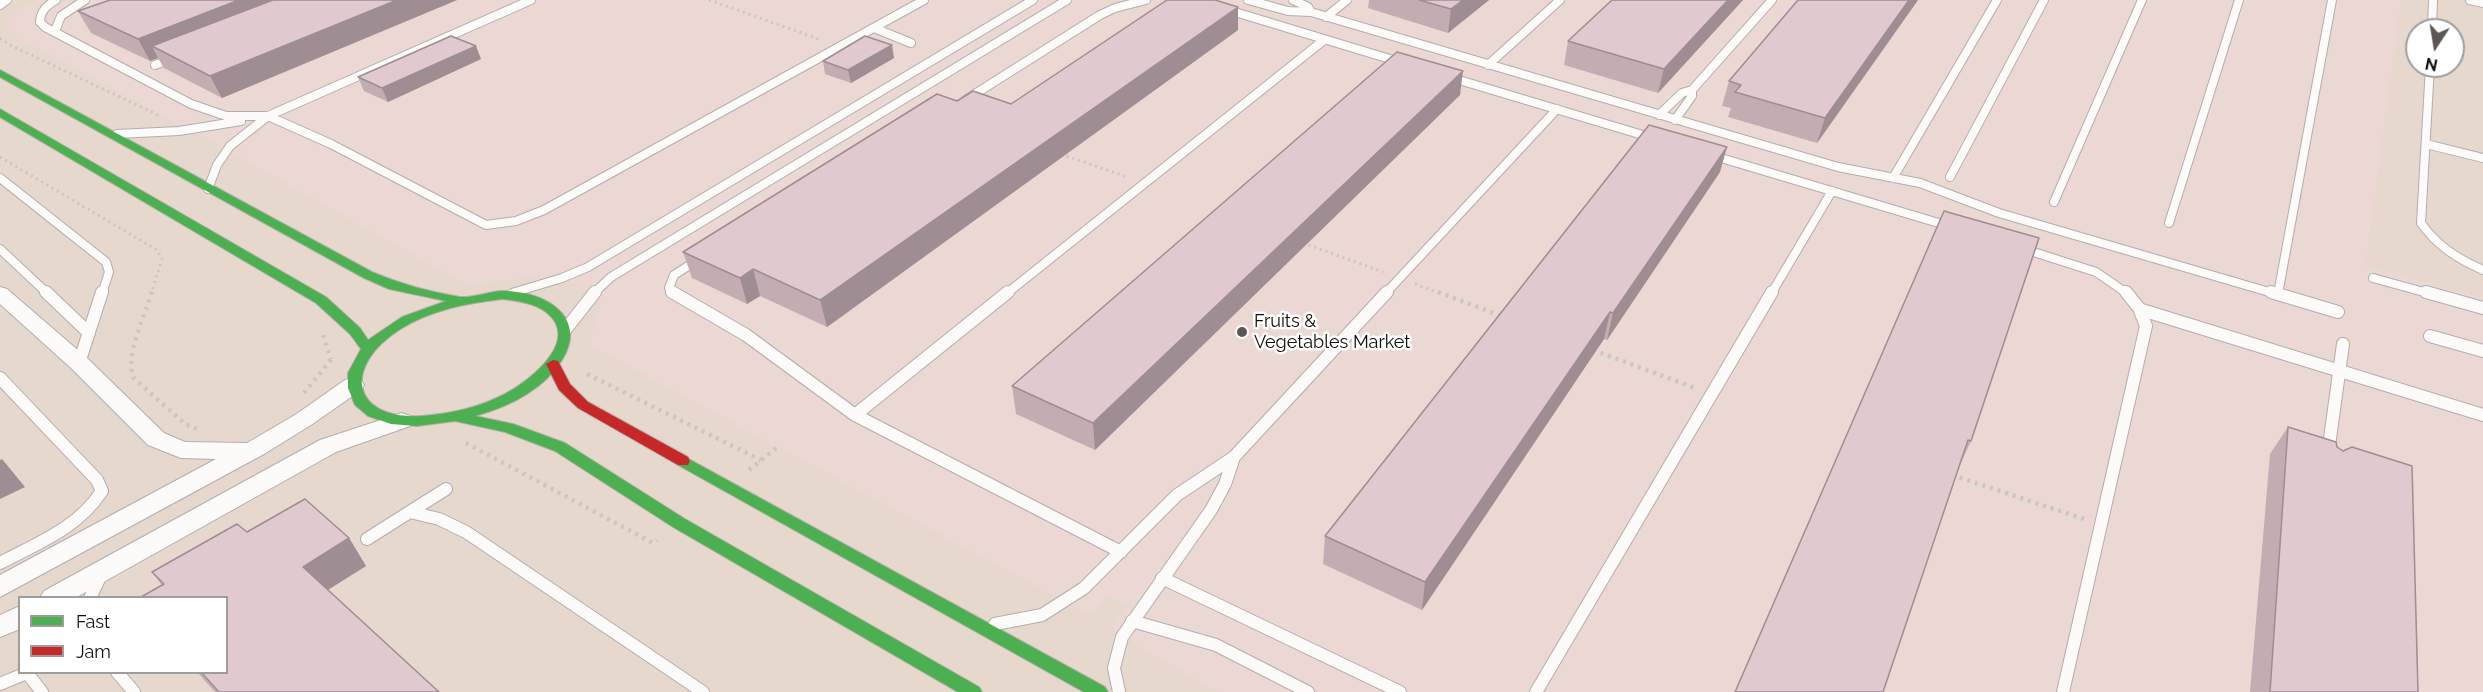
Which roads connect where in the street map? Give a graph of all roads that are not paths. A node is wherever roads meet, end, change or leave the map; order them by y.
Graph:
1 (8, 0) edge
2 (56, 0) edge
3 (85, 0) edge
4 (531, 0) edge
5 (924, 0) edge
6 (1033, 0) edge
7 (1067, 0) edge
8 (1146, 0) edge
9 (1248, 0) edge
10 (1293, 0) edge
11 (1336, 0) edge
12 (1347, 0) edge
13 (1560, 0) edge
14 (1772, 0) edge
15 (1997, 0) edge
16 (2043, 0) edge
17 (2142, 0) edge
18 (2239, 0) edge
19 (2332, 0) edge
20 (2423, 0) edge
21 (2470, 0) edge
22 (2433, 2) edge
23 (2483, 3) edge
24 (0, 5) edge
25 (1218, 6) edge
26 (1318, 15) junction
27 (2432, 18) edge
28 (874, 28) junction
29 (54, 31) junction
30 (1324, 40) junction
31 (911, 43) dead end
32 (188, 52) edge
33 (154, 65) edge
34 (1488, 65) junction
35 (1413, 66) edge
36 (0, 73) edge
37 (1435, 73) edge
38 (2429, 78) edge
39 (1692, 90) junction
40 (191, 104) junction
41 (959, 104) edge
42 (1557, 109) junction
43 (0, 112) edge
44 (1659, 115) junction
45 (268, 116) junction
46 (1675, 120) junction
47 (208, 128) junction
48 (109, 133) junction
49 (1671, 143) edge
50 (2426, 144) junction
51 (1706, 154) edge
52 (2483, 158) edge
53 (1950, 177) dead end
54 (0, 178) edge
55 (1893, 178) junction
56 (208, 189) junction
57 (1832, 191) junction
58 (2054, 202) dead end
59 (2169, 223) dead end
60 (1966, 231) edge
61 (2011, 244) edge
62 (0, 249) edge
63 (712, 251) edge
64 (2483, 270) edge
65 (2373, 278) dead end
66 (0, 293) edge
67 (2278, 294) junction
68 (503, 295) junction
69 (458, 300) junction
70 (2483, 308) edge
71 (2142, 310) junction
72 (2338, 312) dead end
73 (566, 330) junction
74 (89, 333) junction
75 (2430, 336) dead end
76 (2343, 344) dead end
77 (368, 350) junction
78 (2483, 351) edge
79 (79, 363) junction
80 (554, 364) junction
81 (2339, 371) junction
82 (0, 378) edge
83 (353, 385) junction
84 (855, 415) junction
85 (2483, 415) edge
86 (456, 417) junction
87 (402, 421) junction
88 (256, 448) junction
89 (1234, 457) junction
90 (2327, 460) edge
91 (446, 489) dead end
92 (410, 512) junction
93 (367, 539) dead end
94 (1121, 552) junction
95 (0, 563) edge
96 (104, 569) junction
97 (1162, 578) junction
98 (0, 587) edge
99 (55, 596) edge
100 (90, 596) edge
101 (18, 617) edge
102 (1132, 621) junction
103 (980, 626) junction
104 (0, 627) edge
105 (25, 674) edge
106 (29, 674) edge
107 (119, 674) edge
108 (0, 684) edge
109 (42, 692) edge
110 (134, 692) edge
111 (703, 692) edge
112 (972, 692) edge
113 (1099, 692) edge
114 (1119, 692) edge
115 (1308, 692) edge
116 (1400, 692) edge
117 (1536, 692) edge
118 (2063, 692) edge

1 - 24 lane
2 - 29 lane
3 - 29 lane
4 - 45 lane
5 - 28 lane
6 - 68 lane
7 - 73 lane
8 - 41 lane
9 - 26 lane
10 - 26 lane
11 - 26 lane
12 - 26 lane
13 - 34 lane
14 - 39 lane
15 - 55 lane
16 - 53 lane
17 - 58 lane
18 - 59 lane
19 - 67 lane
20 - 22 lane
21 - 23 lane
22 - 27 lane
25 - 30 lane
26 - 34 lane
28 - 31 lane
28 - 45 lane
29 - 40 lane
30 - 35 lane
30 - 84 lane
32 - 33 lane
34 - 44 lane
36 - 48 street
37 - 42 lane
38 - 50 lane
39 - 44 lane
39 - 46 lane
40 - 45 lane
40 - 47 lane
42 - 49 lane
42 - 89 lane
43 - 77 street
44 - 46 lane
45 - 47 lane
45 - 56 lane
46 - 55 lane
47 - 48 lane
48 - 56 street
50 - 52 lane
50 - 64 lane
51 - 57 lane
54 - 74 lane
55 - 67 lane
56 - 69 street
57 - 60 lane
57 - 117 lane
61 - 71 lane
62 - 74 lane
63 - 84 lane
65 - 70 lane
66 - 79 street
67 - 72 lane
68 - 69 street
68 - 73 street
69 - 77 street
71 - 81 lane
71 - 118 lane
73 - 80 street
74 - 79 lane
75 - 78 lane
76 - 81 lane
77 - 83 street
79 - 88 street
80 - 86 street
80 - 103 street
81 - 85 lane
81 - 90 lane
82 - 95 lane
83 - 87 street
83 - 88 street
84 - 94 lane
86 - 87 street
86 - 112 street
87 - 96 street
88 - 98 street
89 - 94 lane
89 - 97 lane
91 - 92 lane
92 - 93 lane
92 - 111 lane
94 - 103 lane
96 - 99 street
96 - 100 lane
97 - 102 lane
97 - 116 lane
101 - 104 street
102 - 114 lane
102 - 115 lane
103 - 113 street
105 - 108 lane
106 - 109 lane
107 - 110 lane

